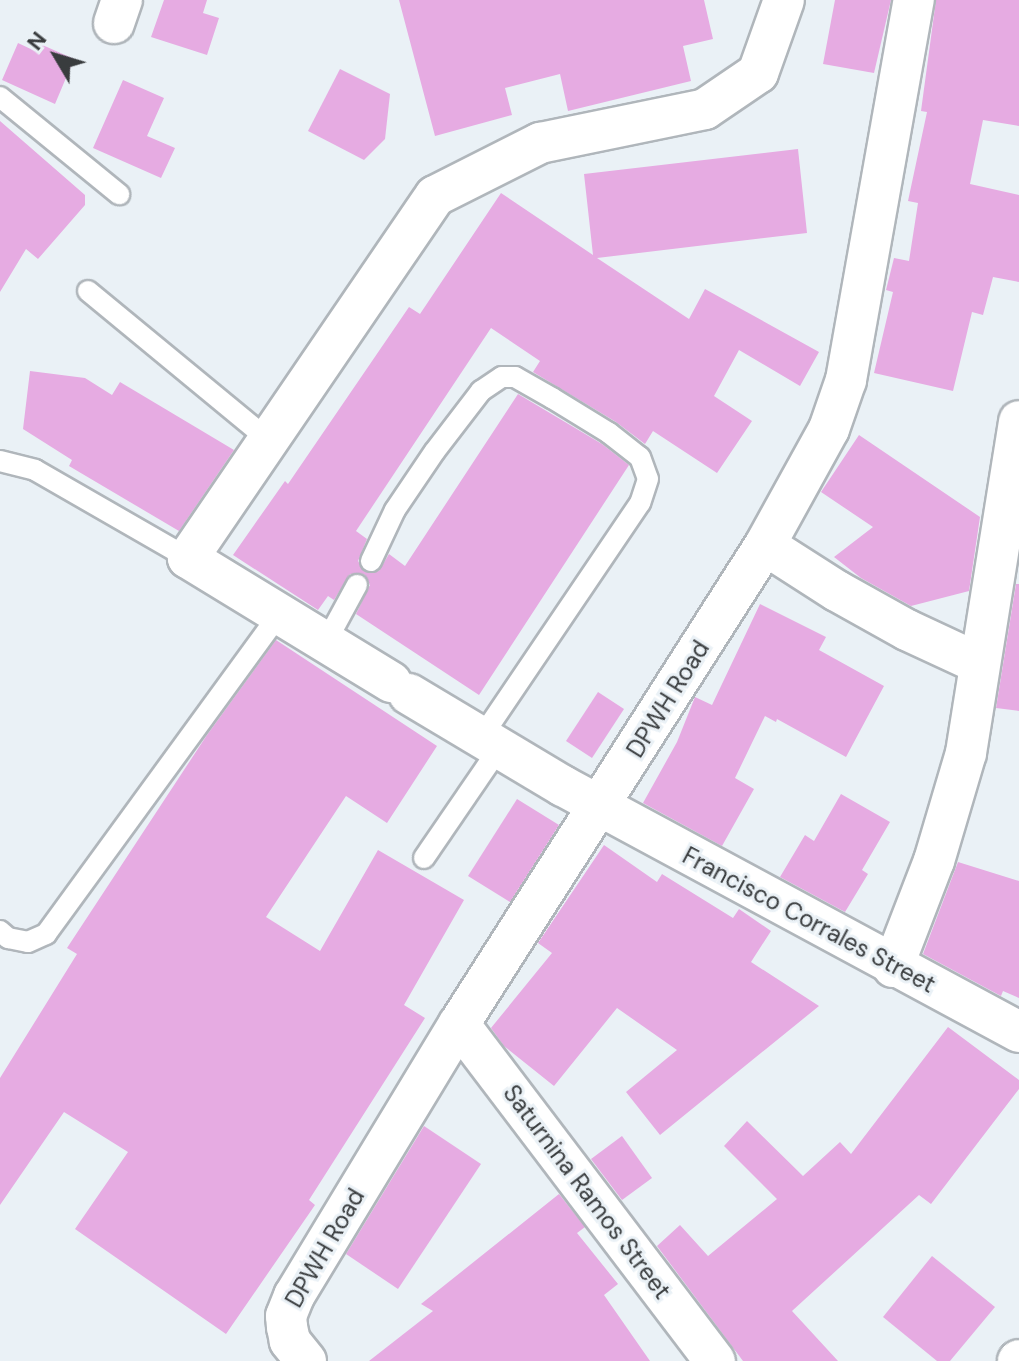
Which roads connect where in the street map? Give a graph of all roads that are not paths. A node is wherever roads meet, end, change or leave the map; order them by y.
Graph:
1 (784, 0) edge
2 (914, 0) edge
3 (0, 97) edge
4 (119, 194) dead end
5 (88, 291) dead end
6 (1019, 421) edge
7 (269, 440) junction
8 (0, 461) edge
9 (765, 545) junction
10 (188, 558) junction
11 (371, 561) dead end
12 (357, 585) dead end
13 (279, 614) junction
14 (326, 642) junction
15 (978, 663) junction
16 (489, 744) junction
17 (599, 806) junction
18 (424, 858) dead end
19 (0, 931) edge
20 (893, 967) junction
21 (459, 1024) junction
22 (1019, 1032) edge
23 (298, 1351) edge
24 (715, 1361) edge

1 - 7 street
2 - 9 street, DPWH Road
3 - 4 lane
5 - 7 lane
6 - 15 street
7 - 10 street
8 - 10 lane
9 - 15 street
9 - 17 street, DPWH Road
10 - 13 street, Francisco Corrales Street
11 - 16 lane
12 - 14 lane
13 - 14 street, Francisco Corrales Street
13 - 19 lane
14 - 16 street, Francisco Corrales Street
15 - 20 street
16 - 17 street, Francisco Corrales Street
16 - 18 lane
17 - 20 street, Francisco Corrales Street
17 - 21 street, DPWH Road
20 - 22 street, Francisco Corrales Street
21 - 23 street, DPWH Road
21 - 24 street, Saturnina Ramos Street

